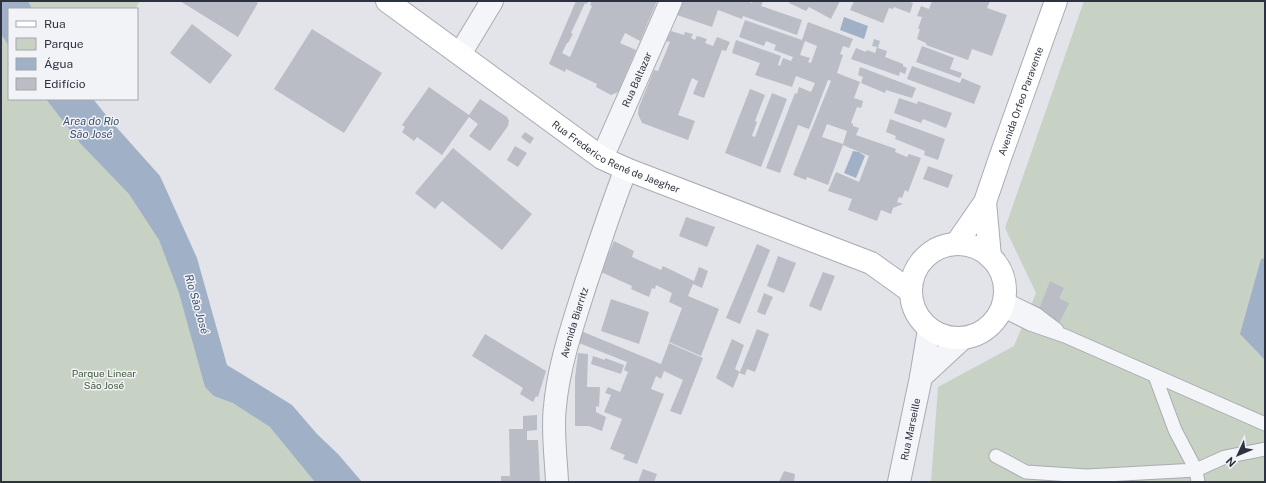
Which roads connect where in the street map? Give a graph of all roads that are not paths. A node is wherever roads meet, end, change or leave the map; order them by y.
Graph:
1 (387, 1) edge
2 (492, 1) edge
3 (670, 1) edge
4 (1056, 1) edge
5 (460, 54) junction
6 (602, 158) junction
7 (626, 169) junction
8 (985, 202) junction
9 (956, 244) junction
10 (990, 257) junction
11 (871, 263) junction
12 (919, 264) junction
13 (910, 291) junction
14 (1003, 304) junction
15 (929, 329) junction
16 (962, 339) junction
17 (1155, 376) junction
18 (921, 377) junction
19 (1265, 424) edge
20 (1265, 449) edge
21 (996, 456) dead end
22 (1197, 476) edge
23 (557, 482) edge
24 (899, 482) edge

1 - 5 main road, Rua Frederico René de Jaegher
2 - 5 street
3 - 6 street, Rua Baltazar
4 - 8 main road, Avenida Orfeo Paravente
5 - 6 main road, Rua Frederico René de Jaegher
6 - 7 main road, Rua Frederico René de Jaegher
7 - 11 main road, Rua Frederico René de Jaegher
7 - 23 street, Avenida Biarritz
8 - 9 main road, Avenida Orfeo Paravente
8 - 10 main road, Avenida Orfeo Paravente
9 - 10 main road
9 - 12 main road
10 - 14 main road
11 - 12 main road, Rua Frederico René de Jaegher
11 - 13 main road, Rua Frederico René de Jaegher
12 - 13 main road
13 - 15 main road
14 - 16 main road
14 - 17 lane
15 - 16 main road
15 - 18 street, Rua Marseille
16 - 18 street
17 - 19 lane
17 - 22 lane
18 - 24 street, Rua Marseille
20 - 22 lane
21 - 22 lane

